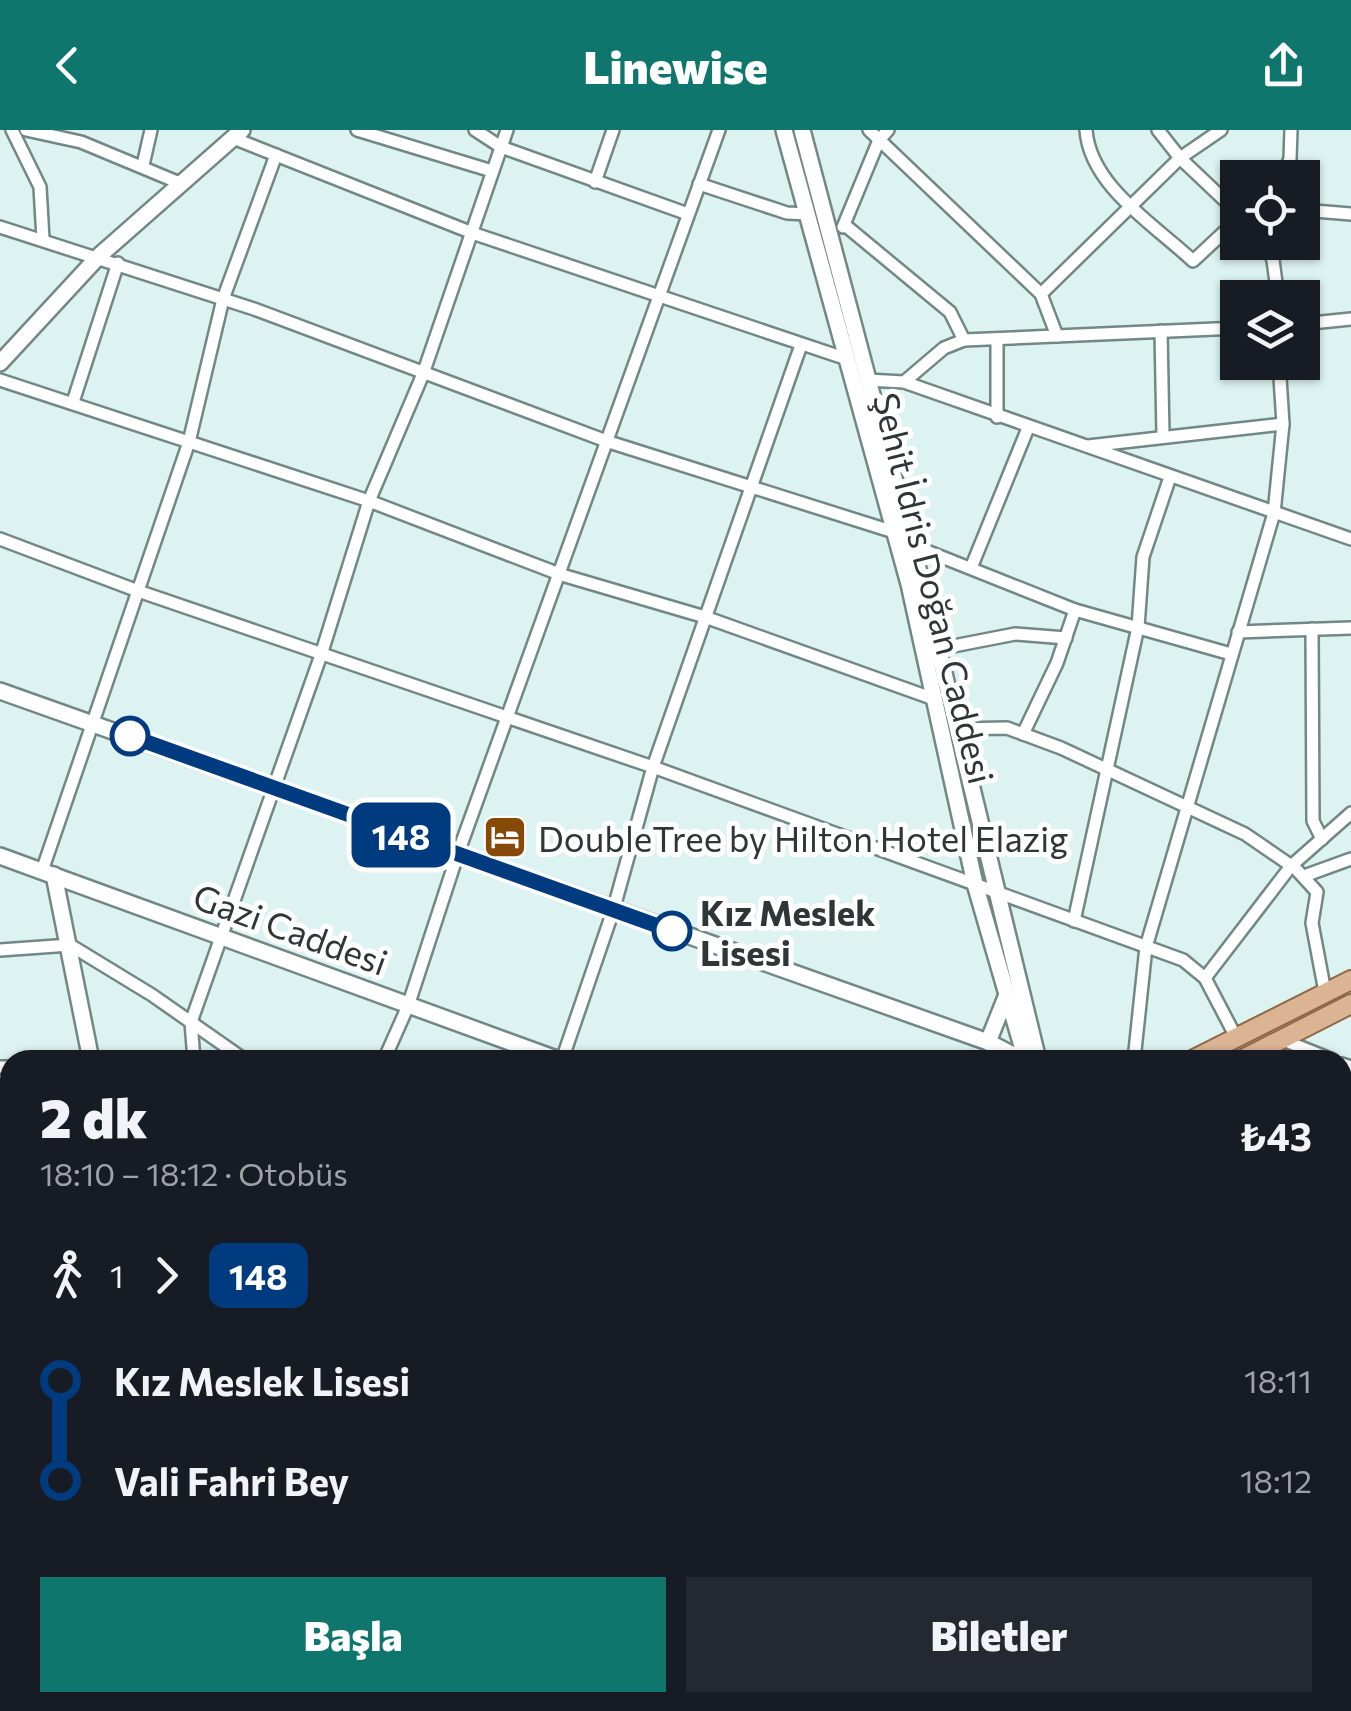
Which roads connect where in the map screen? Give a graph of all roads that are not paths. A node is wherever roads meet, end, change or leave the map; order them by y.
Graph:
1 (12, 130) edge
2 (26, 130) edge
3 (151, 130) edge
4 (358, 130) edge
5 (475, 130) edge
6 (507, 130) edge
7 (613, 130) edge
8 (720, 130) edge
9 (784, 130) edge
10 (802, 130) edge
11 (869, 130) edge
12 (1086, 130) edge
13 (1158, 130) edge
14 (1221, 130) edge
15 (1291, 130) edge
16 (238, 134) edge
17 (884, 135) edge
18 (502, 147) junction
19 (276, 154) junction
20 (1180, 158) junction
21 (1289, 160) edge
22 (143, 166) junction
23 (492, 171) junction
24 (595, 182) junction
25 (182, 184) junction
26 (699, 184) junction
27 (1220, 198) edge
28 (1131, 204) junction
29 (1320, 211) edge
30 (688, 214) junction
31 (808, 214) junction
32 (1351, 214) edge
33 (0, 226) edge
34 (846, 226) junction
35 (475, 234) junction
36 (830, 234) junction
37 (1220, 234) edge
38 (43, 239) junction
39 (100, 256) junction
40 (118, 263) junction
41 (1040, 294) junction
42 (657, 298) junction
43 (224, 299) junction
44 (1351, 319) edge
45 (1320, 322) edge
46 (1220, 329) edge
47 (1161, 331) junction
48 (1057, 336) junction
49 (997, 338) junction
50 (964, 340) junction
51 (801, 345) junction
52 (847, 359) junction
53 (0, 364) edge
54 (423, 374) junction
55 (0, 380) edge
56 (867, 380) junction
57 (1280, 380) edge
58 (904, 382) junction
59 (73, 402) junction
60 (997, 417) junction
61 (1283, 424) junction
62 (1028, 428) junction
63 (1163, 436) junction
64 (189, 442) junction
65 (608, 442) junction
66 (1083, 446) junction
67 (1170, 477) junction
68 (751, 485) junction
69 (369, 501) junction
70 (1274, 512) junction
71 (894, 532) junction
72 (0, 539) edge
73 (1351, 539) edge
74 (910, 544) junction
75 (971, 568) junction
76 (562, 574) junction
77 (138, 591) junction
78 (1075, 610) junction
79 (705, 617) junction
80 (1138, 627) junction
81 (1351, 628) edge
82 (1312, 629) junction
83 (1238, 632) junction
84 (1066, 638) junction
85 (938, 650) junction
86 (1231, 654) junction
87 (322, 655) junction
88 (0, 691) edge
89 (934, 699) junction
90 (508, 718) junction
91 (94, 724) junction
92 (956, 729) junction
93 (1023, 734) junction
94 (654, 767) junction
95 (1108, 770) junction
96 (275, 787) junction
97 (1187, 807) junction
98 (1351, 813) edge
99 (1322, 839) junction
100 (0, 856) edge
101 (457, 856) junction
102 (1351, 859) edge
103 (1291, 866) junction
104 (48, 873) junction
105 (1304, 876) junction
106 (975, 884) junction
107 (994, 894) junction
108 (613, 911) junction
109 (1074, 922) junction
110 (222, 937) junction
111 (70, 945) junction
112 (1146, 947) junction
113 (0, 950) edge
114 (1205, 978) junction
115 (1351, 980) edge
116 (1326, 992) junction
117 (1006, 997) junction
118 (1351, 1004) edge
119 (408, 1006) junction
120 (191, 1022) junction
121 (1237, 1040) junction
122 (1283, 1040) junction
123 (988, 1042) junction
124 (88, 1050) edge
125 (193, 1050) edge
126 (230, 1050) edge
127 (388, 1050) edge
128 (532, 1050) edge
129 (564, 1050) edge
130 (1004, 1050) edge
131 (1021, 1050) edge
132 (1035, 1050) edge
133 (1135, 1050) edge
134 (1214, 1050) edge
135 (1262, 1050) edge
136 (1308, 1050) edge

1 - 38 street
2 - 22 street
3 - 22 street
4 - 23 street
5 - 18 street
6 - 18 street
7 - 24 street
8 - 26 street
9 - 31 main road, Şehit İdris Doğan Caddesi
10 - 36 main road, Şehit İdris Doğan Caddesi
11 - 17 street
12 - 28 street
13 - 20 street
14 - 20 street
15 - 21 street
16 - 19 street
16 - 25 main road
17 - 34 street
17 - 41 street
18 - 23 street
18 - 24 street
19 - 35 street
19 - 43 street
20 - 27 street
20 - 28 street
22 - 25 street
23 - 35 street
24 - 30 street
25 - 39 main road
26 - 30 street
26 - 31 street
28 - 37 street
28 - 41 street
29 - 32 street
30 - 42 street
31 - 52 main road, Şehit İdris Doğan Caddesi
33 - 38 street
34 - 36 street
34 - 50 street
35 - 42 street
35 - 54 street
36 - 56 main road, Şehit İdris Doğan Caddesi
38 - 39 street
39 - 40 street
39 - 53 main road
40 - 43 street
40 - 59 street
41 - 48 street
42 - 51 street
42 - 65 street
43 - 54 street
43 - 64 street
44 - 45 street
46 - 47 street
47 - 48 street
47 - 63 street
48 - 49 street
49 - 50 street
49 - 60 street
50 - 58 street
51 - 52 street
51 - 68 street
52 - 71 main road, Şehit İdris Doğan Caddesi
54 - 65 street
54 - 69 street
55 - 59 street
56 - 58 street
56 - 74 main road, Şehit İdris Doğan Caddesi
57 - 61 street
58 - 60 street
59 - 64 street
60 - 62 street
61 - 63 street
61 - 70 street
62 - 66 street
62 - 75 street
63 - 66 street
64 - 69 street
64 - 77 street
65 - 68 street
65 - 76 street
66 - 67 street
67 - 70 street
67 - 80 street
68 - 71 street
68 - 79 street
69 - 76 street
69 - 87 street
70 - 73 street
70 - 83 street
71 - 89 main road, Şehit İdris Doğan Caddesi
72 - 77 street
74 - 75 street
74 - 85 main road, Şehit İdris Doğan Caddesi
75 - 78 street
76 - 79 street
76 - 90 street
77 - 87 street
77 - 91 street
78 - 80 street
78 - 84 street
79 - 89 street
79 - 94 street
80 - 86 street
80 - 95 street
81 - 82 street
82 - 83 street
82 - 99 street
83 - 86 street
84 - 85 street
84 - 93 street
85 - 92 main road, Şehit İdris Doğan Caddesi
86 - 97 street
87 - 90 street
87 - 96 street
88 - 91 main road
89 - 106 main road, Şehit İdris Doğan Caddesi
90 - 94 street
90 - 101 street
91 - 96 main road
91 - 104 street
92 - 93 street
92 - 107 main road, Şehit İdris Doğan Caddesi
93 - 95 street
94 - 106 street
94 - 108 street
95 - 97 street
95 - 109 street
96 - 101 main road
96 - 110 street
97 - 103 street
97 - 112 street
98 - 99 street
99 - 103 street
100 - 104 main road, Gazi Caddesi
101 - 108 main road
101 - 119 street
102 - 105 street
103 - 105 street
103 - 114 street
104 - 110 main road, Gazi Caddesi
104 - 111 main road
105 - 116 street
106 - 107 street
106 - 117 main road, Şehit İdris Doğan Caddesi
107 - 109 street
107 - 132 main road, Şehit İdris Doğan Caddesi
108 - 123 main road
108 - 129 street
109 - 112 street
110 - 119 main road, Gazi Caddesi
110 - 120 street
111 - 113 street
111 - 120 street
111 - 124 main road
112 - 114 street
112 - 133 street
114 - 121 street
115 - 116 main road
116 - 121 main road
117 - 123 main road
117 - 131 main road, Şehit İdris Doğan Caddesi
118 - 122 main road
119 - 127 street
119 - 128 main road, Gazi Caddesi
120 - 125 street
120 - 126 street
121 - 134 main road
122 - 135 main road
122 - 136 street
123 - 130 main road

